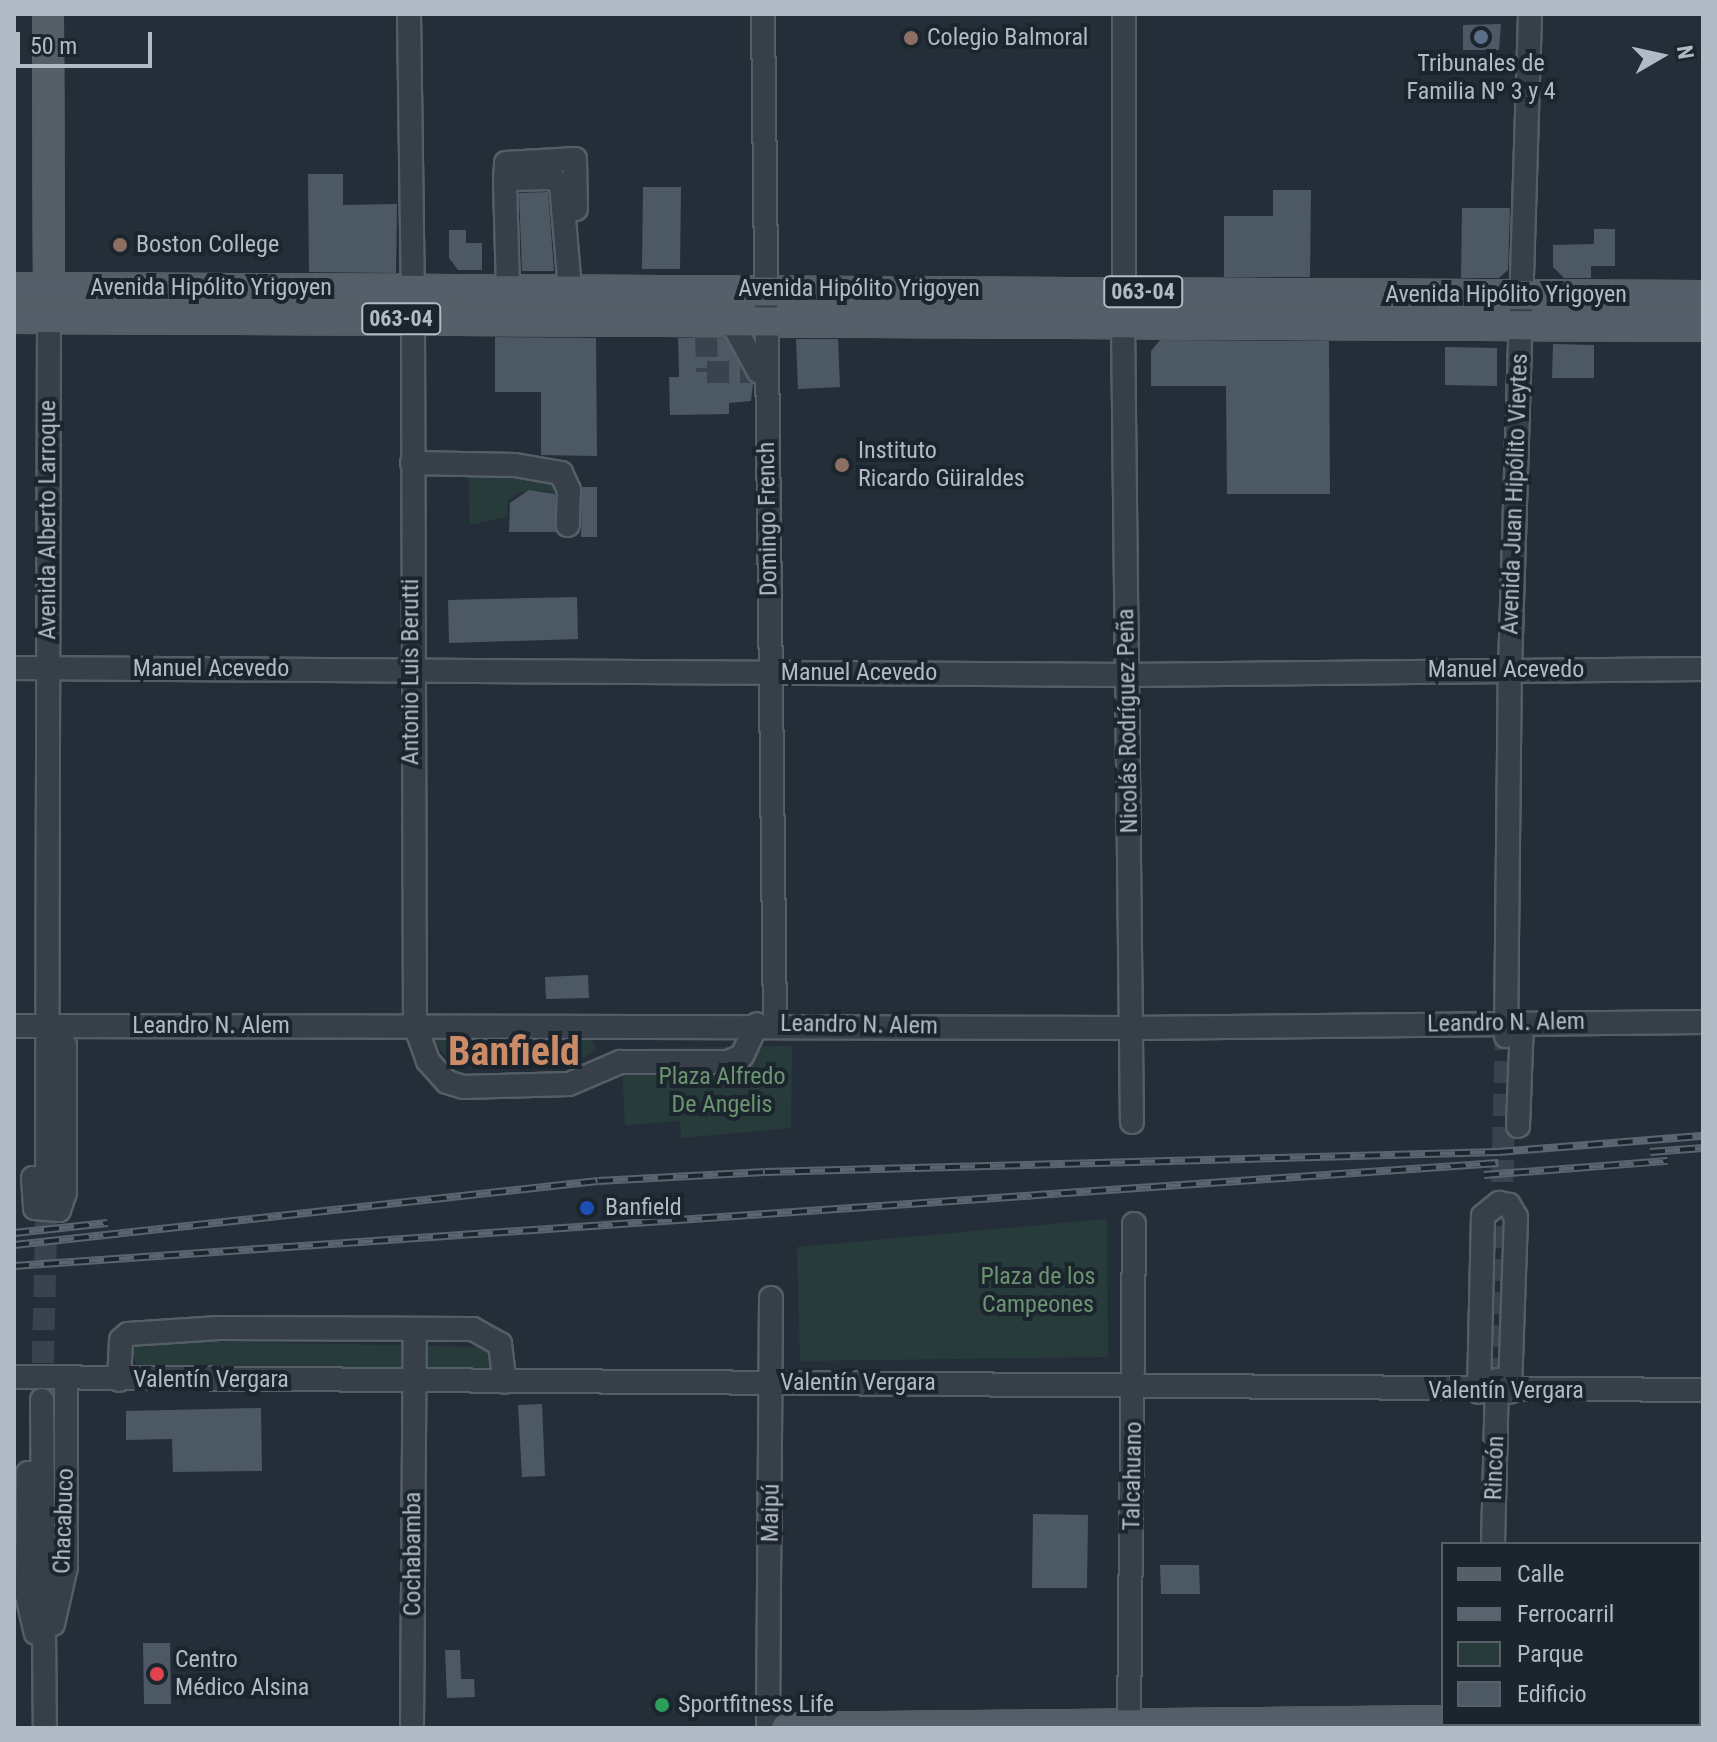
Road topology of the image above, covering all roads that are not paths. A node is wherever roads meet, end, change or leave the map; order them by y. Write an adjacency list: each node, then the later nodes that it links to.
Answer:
1 (48, 14): 7 (main road, Avenida Alberto Larroque)
2 (409, 14): 10 (street)
3 (763, 14): 9 (street, Domingo French)
4 (1124, 14): 12 (street)
5 (1530, 14): 13 (street, Avenida Juan Hipólito Vieytes)
6 (14, 288): 7 (main road, Avenida Hipólito Yrigoyen / 063-04)
7 (49, 288): 10 (main road, Avenida Hipólito Yrigoyen / 063-04); 16 (main road, Avenida Alberto Larroque)
8 (570, 288): 9 (main road, Avenida Hipólito Yrigoyen / 063-04); 11 (main road, Avenida Hipólito Yrigoyen / 063-04); 11 (street)
9 (766, 288): 12 (main road, Avenida Hipólito Yrigoyen / 063-04); 18 (street, Domingo French)
10 (413, 289): 11 (main road, Avenida Hipólito Yrigoyen / 063-04)
11 (508, 289)
12 (1124, 292): 13 (main road, Avenida Hipólito Yrigoyen / 063-04)
13 (1520, 296): 14 (main road, Avenida Hipólito Yrigoyen / 063-04); 21 (street, Avenida Juan Hipólito Vieytes)
14 (1703, 296)
15 (14, 318): 16 (main road, Avenida Hipólito Yrigoyen / 063-04)
16 (49, 318): 17 (main road, Avenida Hipólito Yrigoyen / 063-04); 27 (street, Avenida Alberto Larroque)
17 (413, 319): 20 (main road, Avenida Hipólito Yrigoyen / 063-04); 24 (street, Antonio Luis Berutti)
18 (766, 319): 19 (main road, Avenida Hipólito Yrigoyen / 063-04); 20 (main road, Avenida Hipólito Yrigoyen / 063-04); 23 (street, Domingo French)
19 (1123, 321): 21 (main road, Avenida Hipólito Yrigoyen / 063-04); 32 (street, Nicolás Rodríguez Peña)
20 (714, 325): 23 (street)
21 (1520, 325): 22 (main road, Avenida Hipólito Yrigoyen / 063-04); 28 (street, Avenida Juan Hipólito Vieytes)
22 (1703, 326)
23 (760, 372): 31 (street, Domingo French)
24 (412, 463): 25 (street); 30 (street, Antonio Luis Berutti)
25 (568, 525)
26 (14, 668): 27 (street, Manuel Acevedo)
27 (47, 668): 30 (street, Manuel Acevedo); 37 (street, Avenida Alberto Larroque)
28 (1510, 669): 29 (street, Manuel Acevedo); 32 (street, Manuel Acevedo); 38 (street, Avenida Juan Hipólito Vieytes)
29 (1703, 669)
30 (410, 670): 31 (street, Manuel Acevedo); 35 (street, Antonio Luis Berutti)
31 (770, 672): 32 (street, Manuel Acevedo); 34 (street, Domingo French)
32 (1127, 675): 39 (street, Nicolás Rodríguez Peña)
33 (1703, 1022): 38 (street, Leandro N. Alem)
34 (766, 1024): 35 (street, Leandro N. Alem); 35 (street); 39 (street, Leandro N. Alem)
35 (415, 1025): 37 (street, Leandro N. Alem)
36 (14, 1026): 37 (street, Leandro N. Alem)
37 (57, 1027): 37 (street, Avenida Alberto Larroque); 42 (street, Avenida Alberto Larroque)
38 (1511, 1027): 39 (street, Leandro N. Alem); 41 (street, Avenida Juan Hipólito Vieytes)
39 (1132, 1028): 40 (street, Nicolás Rodríguez Peña)
40 (1132, 1122)
41 (1518, 1126)
42 (47, 1197)
43 (1134, 1224): 52 (street, Talcahuano)
44 (771, 1298): 51 (street, Maipú)
45 (415, 1329): 48 (street); 49 (street, Cochabamba); 50 (street)
46 (21, 1377): 47 (street, Valentín Vergara); 57 (street, Chacabuco)
47 (66, 1379): 48 (street, Valentín Vergara); 57 (street, Chacabuco)
48 (119, 1380): 49 (street, Valentín Vergara)
49 (414, 1380): 50 (street, Valentín Vergara); 61 (street, Cochabamba)
50 (505, 1382): 51 (street, Valentín Vergara)
51 (773, 1383): 52 (street, Valentín Vergara); 62 (street, Maipú)
52 (1135, 1383): 53 (street, Valentín Vergara); 59 (street, Talcahuano)
53 (1496, 1389): 53 (street); 54 (street, Valentín Vergara); 56 (street, Rincón)
54 (1703, 1390)
55 (42, 1400): 57 (street, Chacabuco)
56 (1493, 1542)
57 (45, 1661): 60 (street, Chacabuco)
58 (1441, 1721): 59 (main road)
59 (1129, 1726): 63 (main road)
60 (45, 1728)
61 (412, 1728)
62 (768, 1728)
63 (786, 1728)

